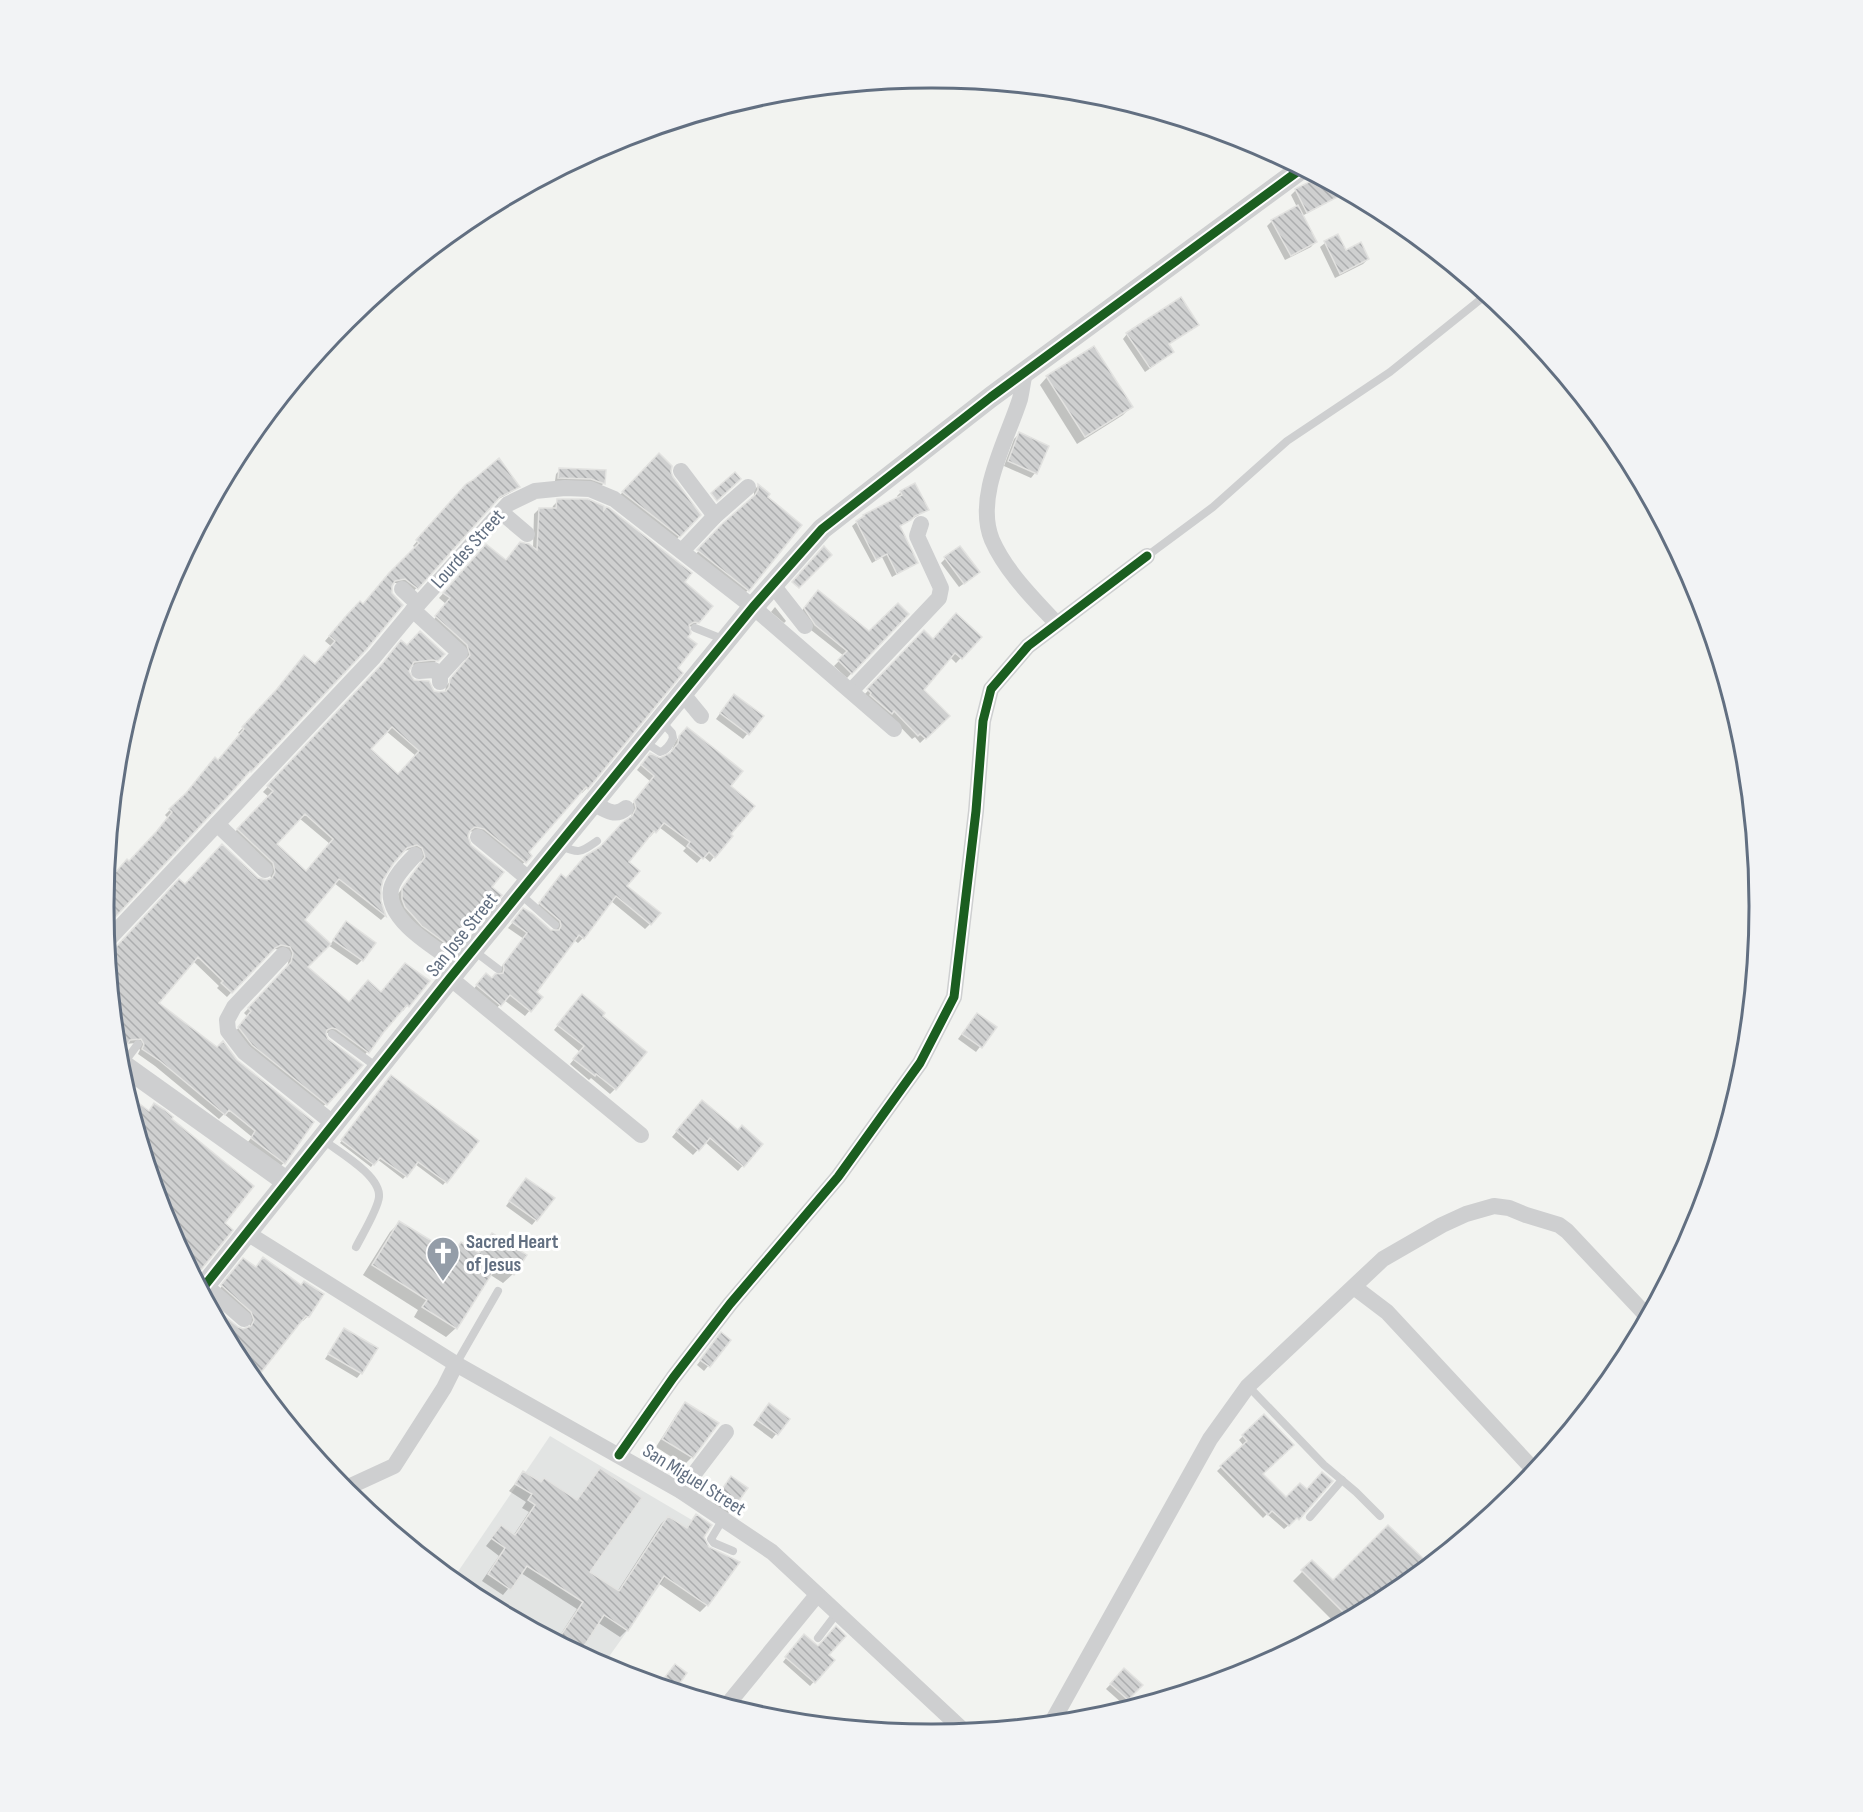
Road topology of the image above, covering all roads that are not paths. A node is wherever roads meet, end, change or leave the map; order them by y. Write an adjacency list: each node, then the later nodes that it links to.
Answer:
1 (1294, 174): 3 (street, San Jose Street)
2 (1480, 300): 11 (lane)
3 (1025, 372): 12 (street, San Jose Street); 16 (street)
4 (681, 471): 7 (street)
5 (748, 487): 7 (street)
6 (501, 512): 9 (street); 10 (street, Lourdes Street); 14 (street, Lourdes Street)
7 (715, 516): 10 (street)
8 (921, 524): 21 (street)
9 (527, 534)
10 (682, 551): 15 (street, Lourdes Street)
11 (1147, 556): 16 (street)
12 (772, 584): 15 (street, San Jose Street); 17 (street)
13 (402, 589): 14 (street)
14 (416, 607): 20 (street); 27 (street, Lourdes Street)
15 (753, 607): 19 (street, San Jose Street); 21 (street, Lourdes Street)
16 (1057, 624): 58 (street)
17 (805, 626)
18 (695, 628): 19 (lane)
19 (726, 640): 22 (street, San Jose Street)
20 (419, 671)
21 (851, 692): 24 (street, Lourdes Street)
22 (682, 693): 23 (street); 25 (street, San Jose Street)
23 (701, 716)
24 (894, 729)
25 (593, 803): 26 (street); 30 (street, San Jose Street)
26 (626, 808)
27 (216, 824): 32 (street); 35 (street, Lourdes Street)
28 (478, 837): 33 (street)
29 (597, 840): 30 (lane)
30 (559, 845): 33 (street, San Jose Street)
31 (415, 855): 37 (street)
32 (265, 870)
33 (525, 887): 34 (lane); 37 (street, San Jose Street)
34 (555, 925)
35 (115, 932)
36 (283, 955): 44 (street)
37 (461, 964): 38 (lane); 42 (street, San Jose Street); 45 (street)
38 (498, 969)
39 (332, 1034): 42 (lane)
40 (138, 1044): 41 (lane)
41 (128, 1055)
42 (378, 1068): 44 (street, San Jose Street)
43 (131, 1070): 46 (street)
44 (328, 1132): 46 (street, San Jose Street); 48 (lane)
45 (641, 1135)
46 (287, 1182): 47 (street, San Jose Street)
47 (247, 1233): 49 (street, San Jose Street); 55 (street, San Miguel Street)
48 (356, 1247)
49 (206, 1283)
50 (1354, 1287): 53 (street); 56 (street); 59 (street)
51 (498, 1291): 55 (lane)
52 (213, 1295): 54 (street)
53 (1642, 1310)
54 (244, 1319)
55 (456, 1365): 58 (street, San Miguel Street); 61 (street)
56 (1248, 1386): 60 (lane); 71 (street)
57 (726, 1432): 62 (street)
58 (619, 1455): 62 (street, San Miguel Street)
59 (1528, 1464)
60 (1342, 1480): 63 (lane); 64 (lane)
61 (354, 1485)
62 (681, 1491): 65 (street, San Miguel Street)
63 (1380, 1516)
64 (1310, 1517)
65 (723, 1519): 66 (lane); 67 (street, San Miguel Street)
66 (732, 1551)
67 (818, 1595): 68 (street, San Miguel Street); 70 (street)
68 (837, 1612): 69 (lane); 72 (street, San Miguel Street)
69 (818, 1638)
70 (732, 1699)
71 (1057, 1714)
72 (955, 1723)

